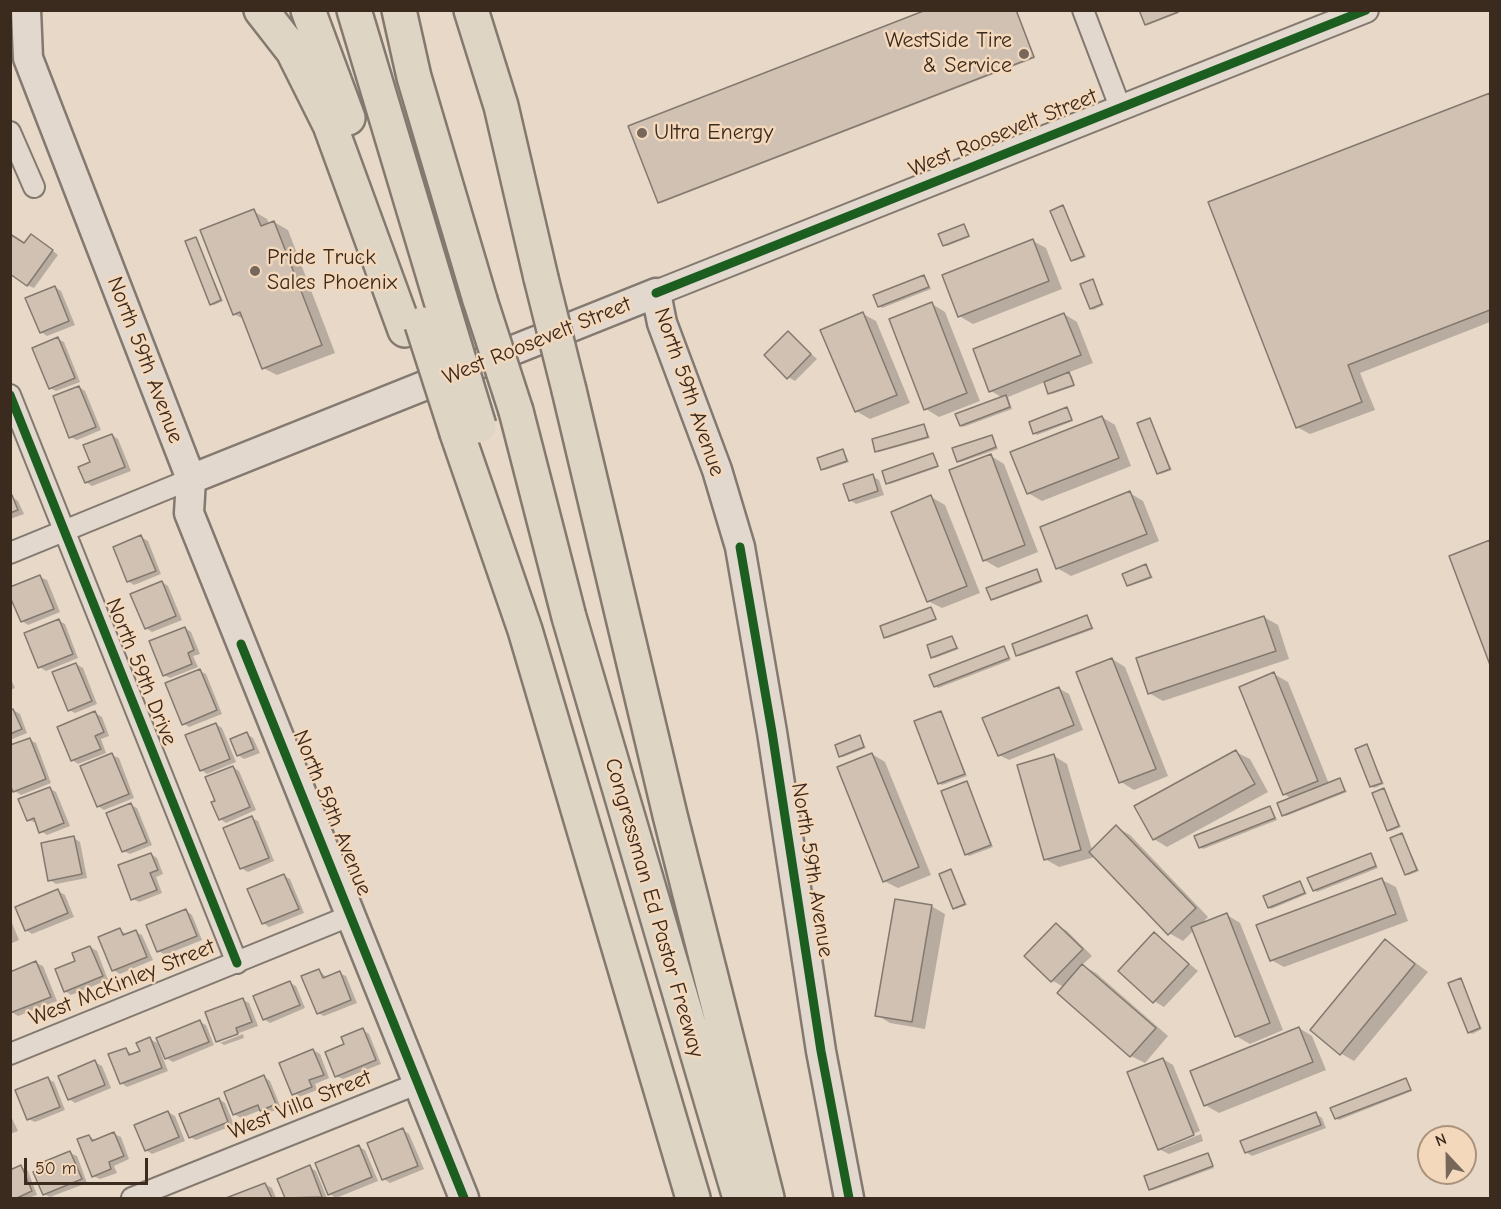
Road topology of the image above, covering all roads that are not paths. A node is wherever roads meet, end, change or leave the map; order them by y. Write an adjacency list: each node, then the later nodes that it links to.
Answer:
1 (26, 10): 11 (main road, North 59th Avenue)
2 (261, 10): 16 (highway)
3 (308, 10): 16 (highway)
4 (354, 10): 16 (highway)
5 (372, 10): 16 (highway)
6 (399, 10): 16 (highway)
7 (471, 10): 30 (highway, bridge)
8 (1083, 10): 12 (street)
9 (1366, 10): 12 (street, West Roosevelt Street)
10 (10, 36): 11 (main road, North 59th Avenue)
11 (19, 61): 19 (main road, North 59th Avenue)
12 (1120, 106): 15 (street, West Roosevelt Street)
13 (10, 132): 14 (street)
14 (34, 186)
15 (656, 293): 19 (main road, West Roosevelt Street); 31 (main road, North 59th Avenue)
16 (443, 315): 18 (highway, bridge); 18 (highway)
17 (10, 394): 20 (street, North 59th Drive)
18 (479, 425): 28 (highway, Congressman Ed Pastor Freeway); 29 (highway, Congressman Ed Pastor Freeway)
19 (191, 479): 20 (street, West Roosevelt Street); 22 (main road, North 59th Avenue)
20 (64, 531): 21 (street, West Roosevelt Street); 23 (street, North 59th Drive)
21 (10, 553)
22 (352, 915): 23 (street, West McKinley Street); 25 (main road, North 59th Avenue)
23 (237, 963): 24 (street, West McKinley Street)
24 (10, 1054)
25 (419, 1083): 26 (street, West Villa Street); 27 (main road, North 59th Avenue)
26 (132, 1198)
27 (464, 1198)
28 (693, 1198)
29 (740, 1198)
30 (767, 1198)
31 (849, 1198)

